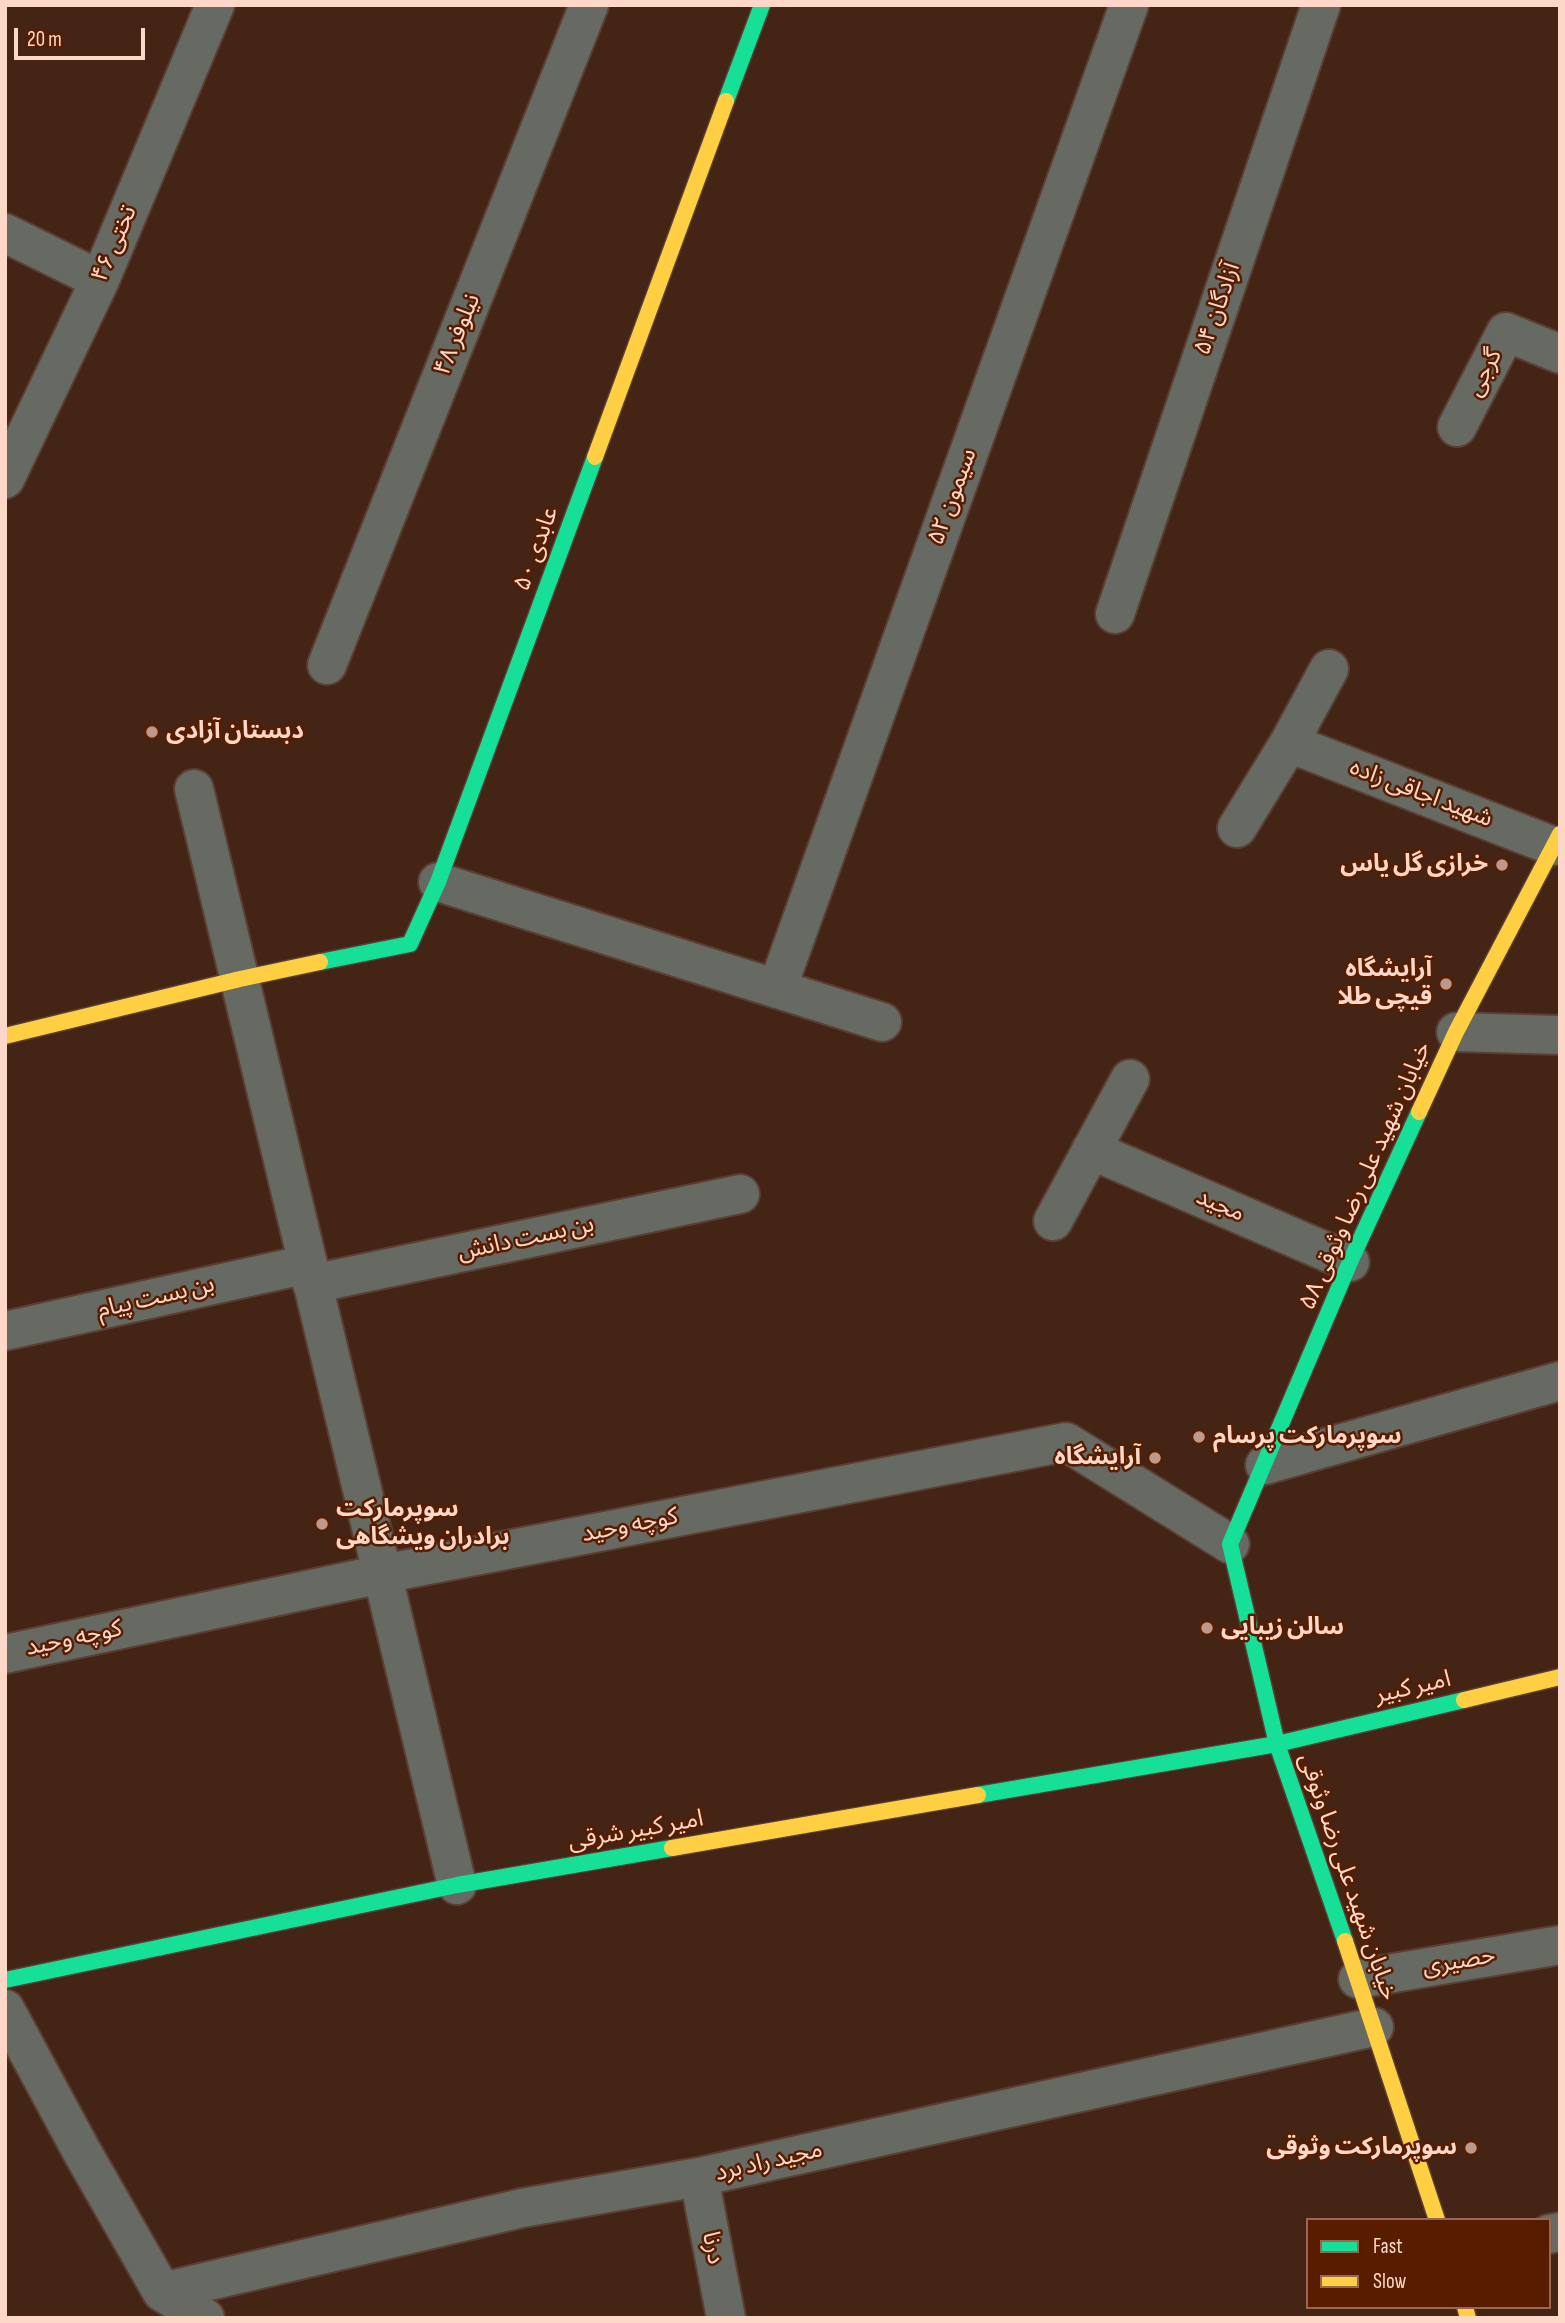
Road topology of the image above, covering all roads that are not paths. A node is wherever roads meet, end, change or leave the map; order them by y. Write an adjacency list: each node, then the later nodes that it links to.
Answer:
1 (215, 5): 7 (street, تختی ۴۶)
2 (589, 5): 12 (street, نیلوفر ۴۸)
3 (762, 5): 18 (street, عابدی ۵۰)
4 (1129, 5): 20 (street, سیمون ۵۲)
5 (1321, 5): 11 (street, آزادگان ۵۴)
6 (5, 233): 7 (street)
7 (100, 280): 10 (street, تختی ۴۶)
8 (1560, 354): 9 (street, گرجی)
9 (1458, 427)
10 (5, 479)
11 (1115, 614)
12 (327, 665)
13 (1329, 669): 14 (street)
14 (1289, 743): 16 (street); 17 (street, شهید اجاقی زاده)
15 (194, 789): 19 (street)
16 (1237, 828)
17 (1556, 840): 22 (street, خیابان شهید علی رضا وثوقی ۵۸)
18 (438, 882): 19 (street, عابدی ۵۰); 20 (street)
19 (240, 979): 24 (street); 30 (street)
20 (777, 989): 21 (street)
21 (882, 1022)
22 (1456, 1032): 23 (street); 29 (street, خیابان شهید علی رضا وثوقی ۵۸)
23 (1560, 1035)
24 (5, 1036)
25 (1130, 1079): 26 (street)
26 (1091, 1150): 28 (street); 29 (street, مجید)
27 (740, 1194): 30 (street, بن بست دانش)
28 (1053, 1222)
29 (1349, 1262): 33 (street, خیابان شهید علی رضا وثوقی ۵۸)
30 (310, 1274): 31 (street, بن بست پیام); 35 (street)
31 (5, 1331)
32 (1560, 1381): 33 (street)
33 (1265, 1465): 34 (street, خیابان شهید علی رضا وثوقی ۵۸)
34 (1230, 1544): 35 (street, کوچه وحید); 38 (street, خیابان شهید علی رضا وثوقی)
35 (382, 1574): 36 (street, کوچه وحید); 39 (street)
36 (5, 1654)
37 (1560, 1676): 38 (street, امیر کبیر)
38 (1277, 1744): 39 (street, امیر کبیر شرقی); 41 (street, خیابان شهید علی رضا وثوقی)
39 (457, 1885): 42 (street, امیر کبیر شرقی)
40 (1560, 1945): 41 (street, حصیری)
41 (1358, 1979): 44 (street, خیابان شهید علی رضا وثوقی)
42 (5, 1980)
43 (5, 2009): 47 (street)
44 (1374, 2027): 45 (street, مجید راد برد); 46 (street, خیابان شهید علی رضا وثوقی)
45 (699, 2177): 47 (street, مجید راد برد); 49 (street, درنا)
46 (1436, 2218)
47 (162, 2292): 48 (street)
48 (205, 2318)
49 (726, 2318)

